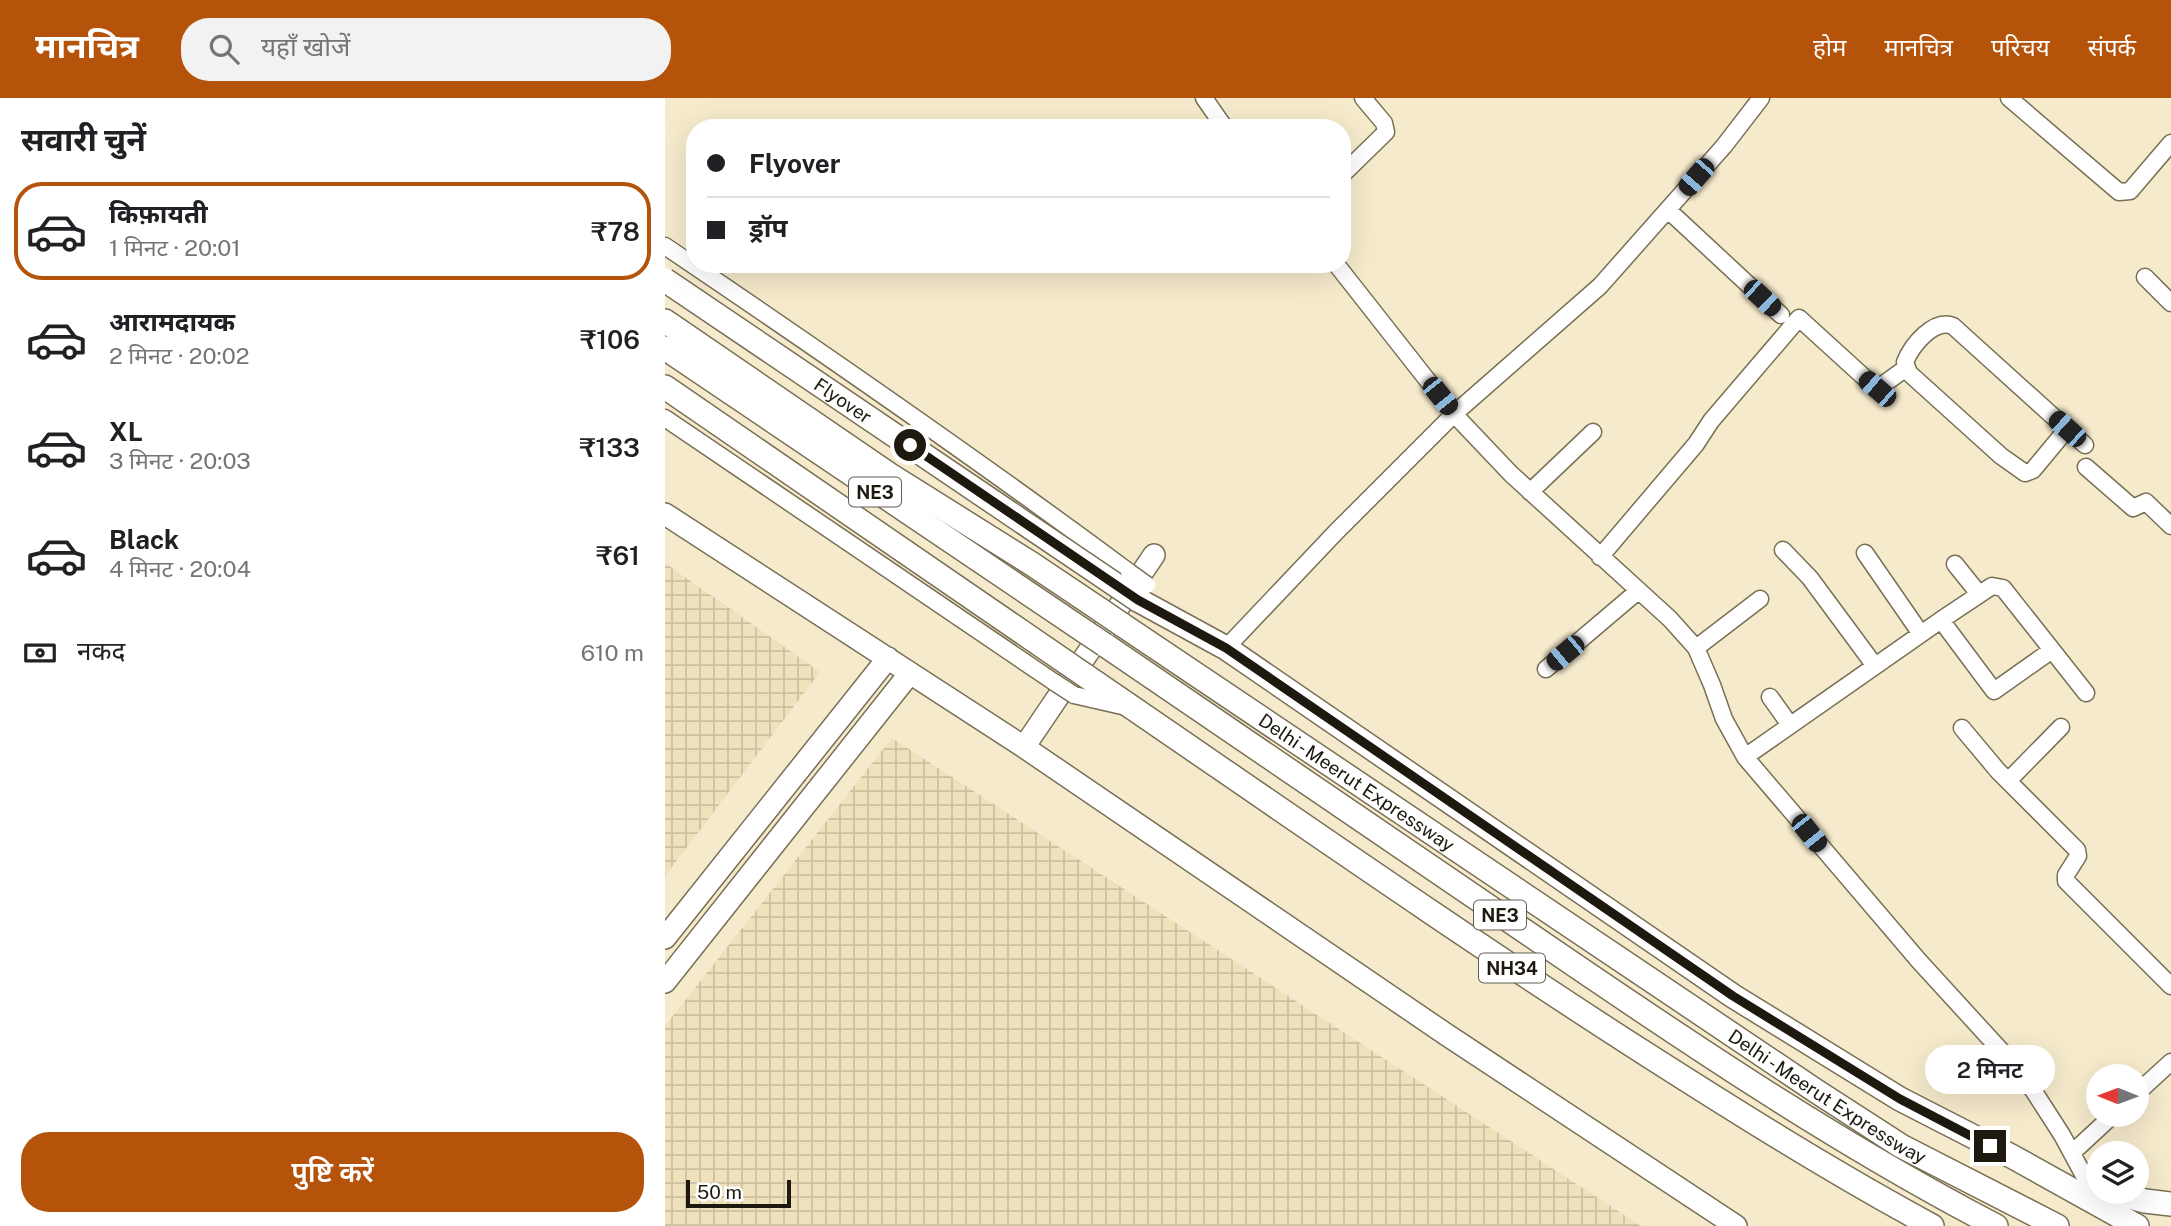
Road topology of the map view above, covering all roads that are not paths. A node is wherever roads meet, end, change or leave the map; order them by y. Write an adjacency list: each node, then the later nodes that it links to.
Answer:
1 (1204, 98): 5 (street)
2 (1363, 98): 7 (street)
3 (1761, 98): 8 (street)
4 (2008, 98): 6 (street)
5 (1219, 119)
6 (2171, 143)
7 (1351, 166)
8 (1668, 209): 16 (street); 21 (street)
9 (665, 246): 10 (street, bridge)
10 (686, 260)
11 (705, 273): 36 (street, bridge)
12 (1343, 273): 21 (street)
13 (2145, 278): 15 (street)
14 (665, 280): 36 (highway, Flyover, bridge)
15 (2171, 303)
16 (1780, 315)
17 (665, 321): 74 (highway, Delhi - Meerut Expressway / NE3)
18 (665, 348): 73 (highway, Delhi - Meerut Expressway / NE3)
19 (1906, 368): 23 (street); 23 (street); 33 (street)
20 (665, 387): 50 (highway, NH34, bridge)
21 (1454, 414): 27 (street); 41 (street)
22 (665, 418): 50 (street, bridge)
23 (2067, 429): 25 (street)
24 (1593, 432): 27 (street)
25 (2085, 445)
26 (2086, 467): 29 (street)
27 (1530, 492): 33 (street)
28 (665, 514): 44 (main road)
29 (2171, 526)
30 (1783, 550): 45 (street)
31 (1865, 553): 40 (street)
32 (1154, 555): 54 (main road)
33 (1600, 557): 35 (street)
34 (1955, 564): 37 (street)
35 (1638, 591): 42 (street); 46 (street)
36 (1143, 593): 41 (highway, Flyover)
37 (1979, 594): 39 (street); 43 (street)
38 (1760, 599): 42 (street)
39 (1941, 620): 40 (street); 43 (street)
40 (1921, 634): 45 (street)
41 (1226, 648): 64 (highway, Flyover)
42 (1696, 648): 55 (street)
43 (2052, 650): 48 (street)
44 (888, 658): 47 (main road); 57 (main road)
45 (1875, 666): 51 (street)
46 (1546, 669)
47 (910, 673): 54 (main road); 58 (main road)
48 (2086, 693)
49 (1770, 697): 51 (street)
50 (1135, 709): 69 (highway, NH34)
51 (1790, 725): 55 (street)
52 (2061, 727): 56 (street)
53 (1962, 728): 56 (street)
54 (1024, 747): 70 (main road)
55 (1745, 757): 63 (street)
56 (2008, 781): 59 (street)
57 (665, 938)
58 (665, 982)
59 (2171, 986)
60 (2171, 1062): 61 (street)
61 (2149, 1082)
62 (2100, 1127): 63 (street)
63 (2072, 1153): 65 (street)
64 (2013, 1157): 66 (highway); 75 (highway)
65 (2086, 1171)
66 (2086, 1183)
67 (2149, 1202): 68 (highway)
68 (2171, 1205)
69 (1901, 1209): 71 (highway); 72 (highway, NH34)
70 (1736, 1226)
71 (1925, 1226)
72 (1932, 1226)
73 (1997, 1226)
74 (2057, 1226)
75 (2137, 1226)

